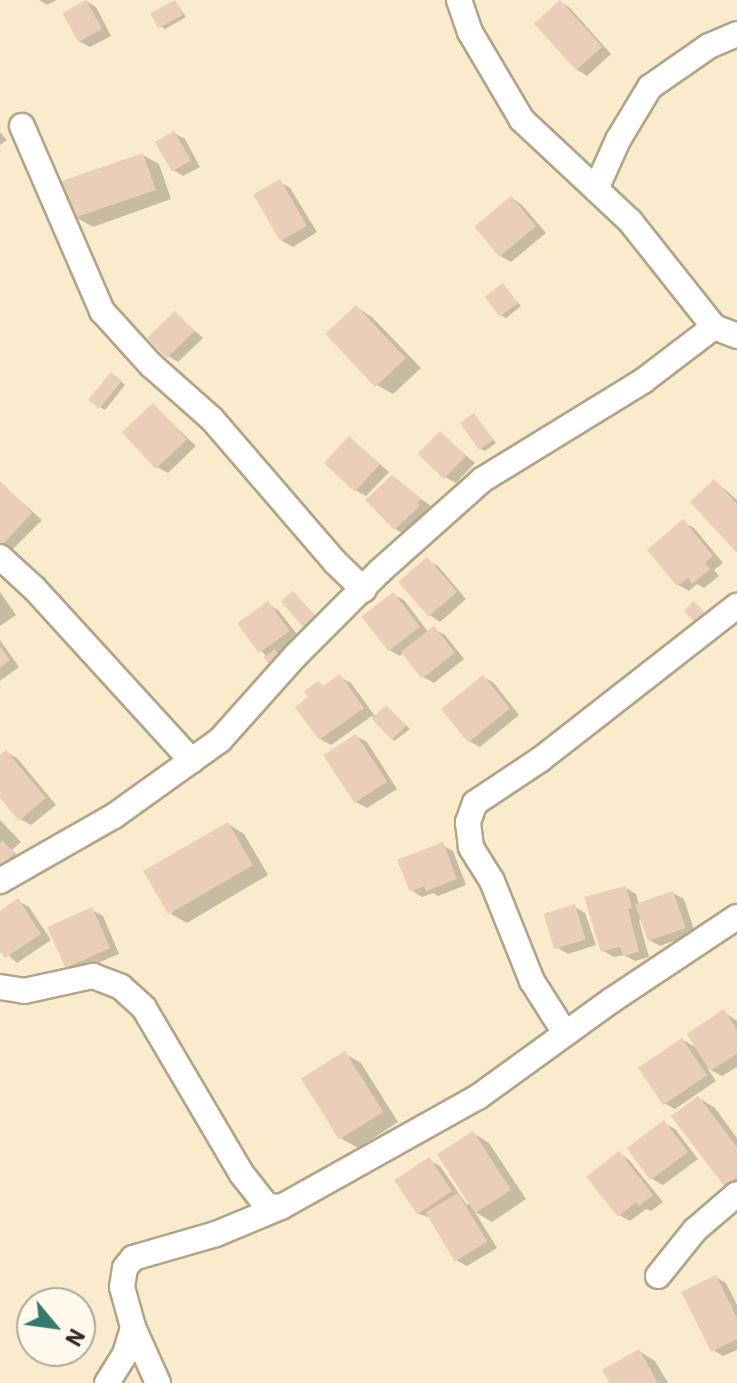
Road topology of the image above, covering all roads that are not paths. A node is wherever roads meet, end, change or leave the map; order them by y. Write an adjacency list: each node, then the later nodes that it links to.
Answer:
1 (459, 0): 4 (street)
2 (737, 34): 4 (street)
3 (22, 126): 7 (street)
4 (596, 189): 5 (street)
5 (726, 331): 7 (street)
6 (0, 557): 9 (street)
7 (364, 590): 9 (street)
8 (737, 606): 13 (street)
9 (192, 761): 10 (street)
10 (0, 881)
11 (737, 917): 13 (street)
12 (0, 987): 15 (street)
13 (565, 1033): 15 (street)
14 (737, 1194): 16 (street)
15 (281, 1207): 17 (street)
16 (658, 1276)
17 (133, 1327): 18 (street); 19 (street)
18 (107, 1383)
19 (158, 1383)

